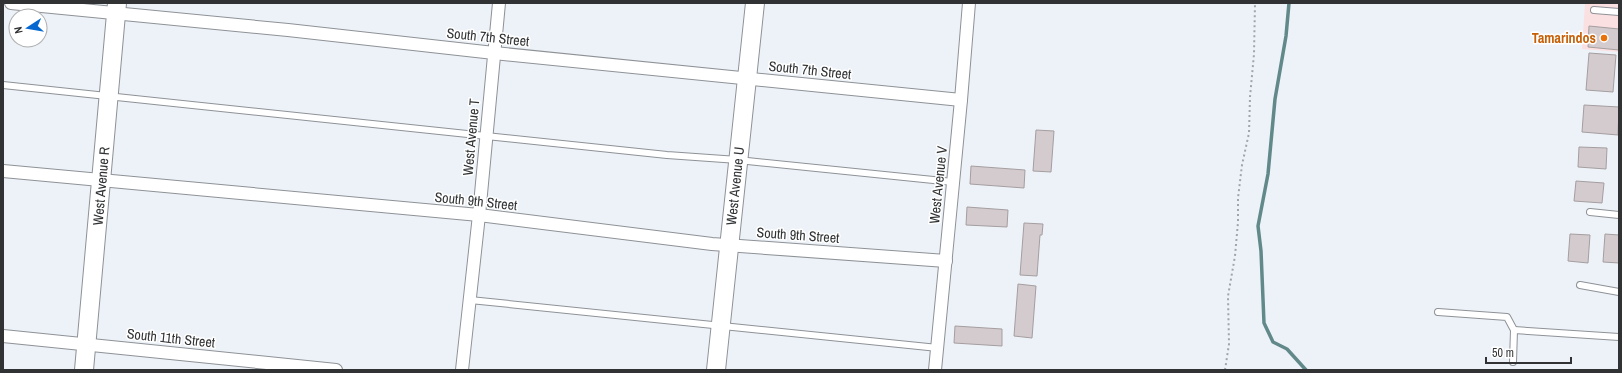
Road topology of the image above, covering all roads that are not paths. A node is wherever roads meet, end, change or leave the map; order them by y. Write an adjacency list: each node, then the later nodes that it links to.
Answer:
1 (11, 3): 5 (street, South 7th Street)
2 (499, 3): 8 (street, West Avenue T)
3 (755, 3): 9 (street, West Avenue U)
4 (969, 3): 12 (street, West Avenue V)
5 (117, 9): 8 (street, South 7th Street); 11 (street, West Avenue R)
6 (1594, 10): 7 (lane)
7 (1619, 12)
8 (494, 53): 9 (street, South 7th Street); 13 (street, West Avenue T)
9 (747, 78): 12 (street, South 7th Street); 14 (street, West Avenue U)
10 (3, 85): 11 (lane)
11 (108, 95): 13 (lane); 16 (street, West Avenue R)
12 (961, 100): 17 (street, West Avenue V)
13 (487, 136): 14 (lane); 19 (street, West Avenue T)
14 (738, 160): 17 (lane); 21 (street, West Avenue U)
15 (3, 171): 16 (street, South 9th Street)
16 (102, 181): 19 (street, South 9th Street); 31 (street, West Avenue R)
17 (953, 182): 22 (street, West Avenue V)
18 (1590, 212): 20 (lane)
19 (479, 215): 21 (street, South 9th Street); 25 (street, West Avenue T)
20 (1619, 215)
21 (729, 245): 22 (street, South 9th Street); 27 (street, West Avenue U)
22 (946, 261): 32 (street, West Avenue V)
23 (1580, 286): 24 (lane)
24 (1619, 292)
25 (470, 300): 27 (lane); 36 (street, West Avenue T)
26 (1438, 312): 28 (lane)
27 (720, 326): 32 (lane); 37 (street, West Avenue U)
28 (1514, 330): 30 (lane); 33 (lane)
29 (3, 336): 31 (street, South 11th Street)
30 (1619, 336)
31 (87, 344): 34 (street, West Avenue R); 35 (street, South 11th Street)
32 (938, 348): 38 (street, West Avenue V)
33 (1513, 362)
34 (84, 370)
35 (336, 370)
36 (462, 370)
37 (716, 370)
38 (936, 370)

